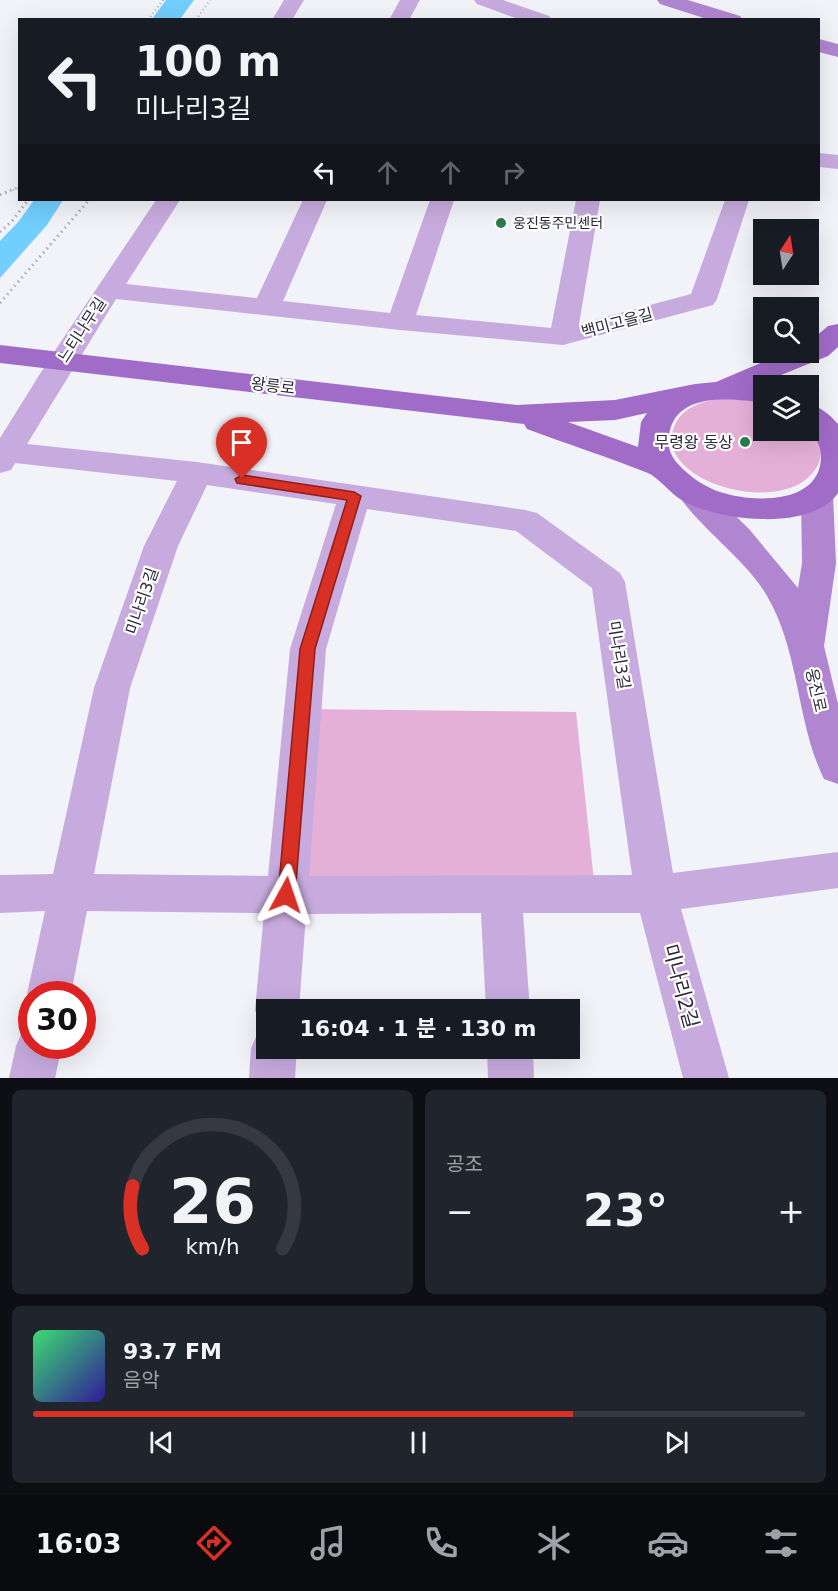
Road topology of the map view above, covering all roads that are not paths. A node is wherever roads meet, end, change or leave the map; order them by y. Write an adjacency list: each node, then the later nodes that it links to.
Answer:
1 (294, 0): 7 (street)
2 (410, 0): 8 (street)
3 (484, 0): 6 (street)
4 (546, 0): 6 (street)
5 (667, 0): 9 (main road)
6 (518, 16)
7 (283, 18)
8 (400, 18)
9 (726, 18)
10 (820, 45): 11 (main road)
11 (838, 51)
12 (820, 160): 13 (street)
13 (838, 162)
14 (167, 201): 19 (street, 느티나무길)
15 (315, 201): 20 (street)
16 (442, 201): 21 (street)
17 (588, 201): 23 (street, 백미고을길)
18 (737, 201): 23 (street, 백미고을길)
19 (109, 290): 20 (street); 25 (street, 느티나무길)
20 (267, 306): 21 (street)
21 (400, 322): 23 (street)
22 (838, 332): 26 (main road)
23 (563, 337)
24 (0, 354): 25 (main road, 왕릉로)
25 (62, 361): 28 (main road, 왕릉로); 31 (street, 느티나무길)
26 (708, 391): 27 (main road); 28 (main road); 32 (main road)
27 (753, 393)
28 (517, 415): 32 (main road)
29 (819, 421): 30 (main road)
30 (838, 452): 35 (main road)
31 (3, 458): 33 (street)
32 (662, 466): 34 (main road)
33 (197, 472): 36 (street, 미나리3길); 40 (street, 미나리3길)
34 (693, 493): 35 (main road); 37 (main road)
35 (817, 495): 37 (main road)
36 (354, 496): 42 (street, 미나리3길); 43 (street)
37 (806, 646): 38 (main road, 웅진로)
38 (838, 768)
39 (838, 870): 42 (street)
40 (70, 891): 41 (street); 43 (street); 45 (street)
41 (0, 894)
42 (656, 894): 44 (street); 54 (street, 미나리2길)
43 (286, 895): 44 (street); 46 (street)
44 (501, 895): 47 (street)
45 (52, 981)
46 (279, 999)
47 (506, 999)
48 (36, 1059): 51 (street)
49 (273, 1059): 52 (street)
50 (510, 1059): 53 (street)
51 (32, 1078)
52 (272, 1078)
53 (511, 1078)
54 (706, 1078)

